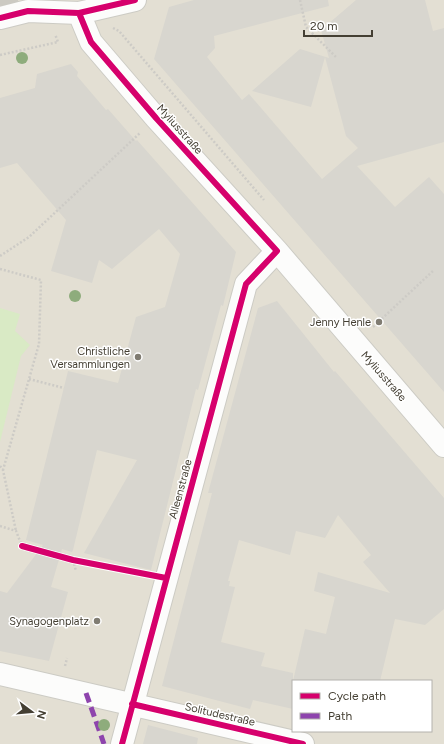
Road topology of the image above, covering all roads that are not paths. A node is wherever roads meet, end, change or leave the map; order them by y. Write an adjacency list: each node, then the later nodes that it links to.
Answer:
1 (135, 0): 2 (street)
2 (79, 13): 3 (street); 4 (street, Myliusstraße)
3 (0, 18)
4 (277, 251): 5 (street, Myliusstraße); 7 (street, Alleenstraße)
5 (444, 446)
6 (0, 674): 7 (street, Solitudestraße)
7 (132, 704): 8 (street, Alleenstraße); 9 (street, Solitudestraße)
8 (122, 744)
9 (303, 744)

